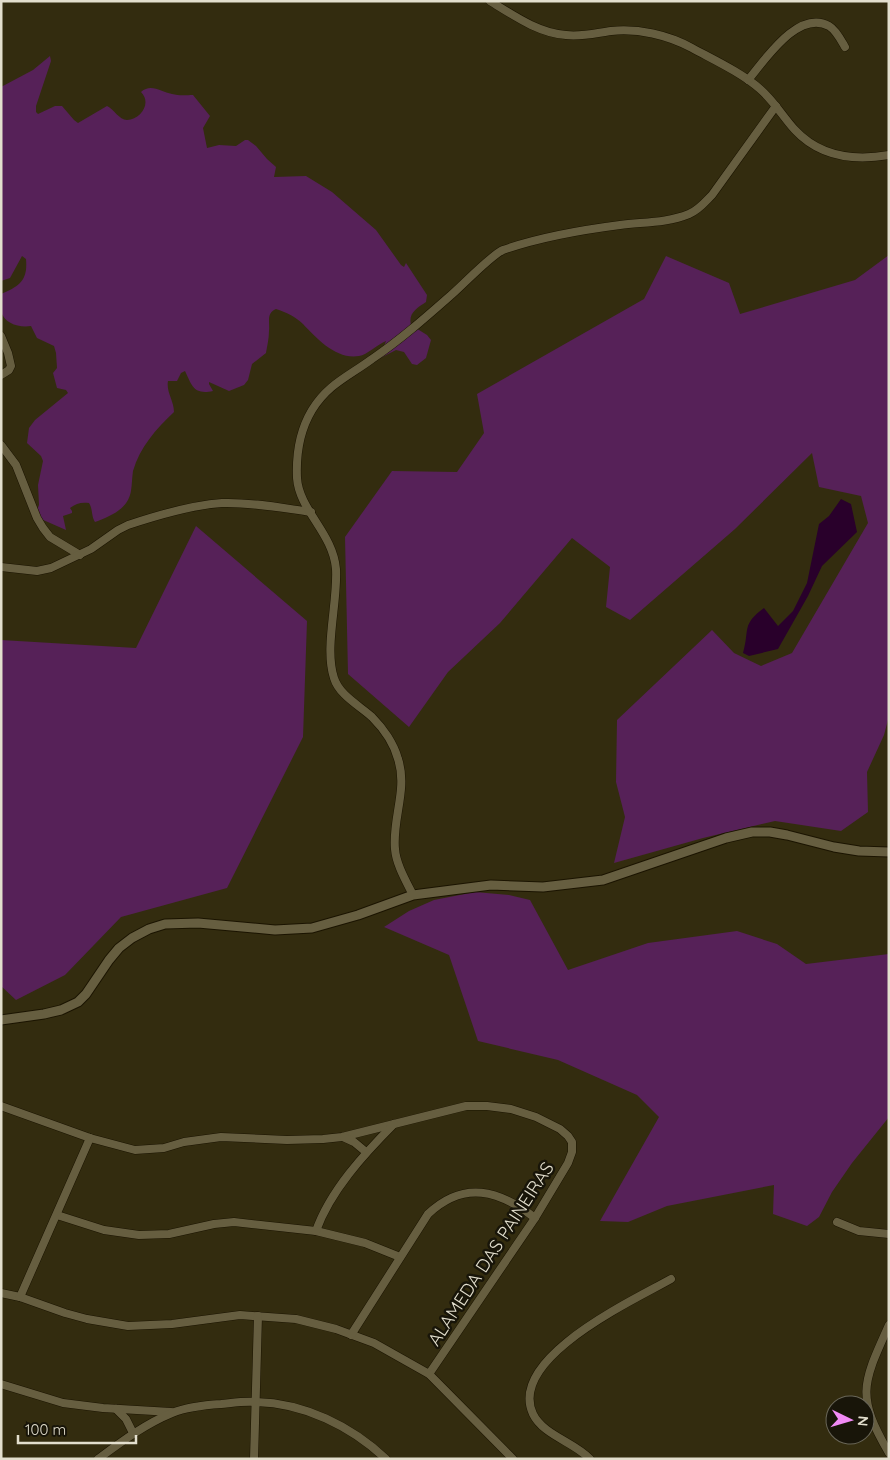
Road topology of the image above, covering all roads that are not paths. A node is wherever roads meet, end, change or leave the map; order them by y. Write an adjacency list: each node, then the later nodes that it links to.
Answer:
1 (490, 1): 3 (street)
2 (845, 48): 3 (street)
3 (748, 80): 4 (street)
4 (776, 106): 5 (street); 9 (street)
5 (889, 155)
6 (1, 336): 7 (street)
7 (1, 375)
8 (1, 445): 10 (street)
9 (311, 512): 10 (street); 13 (street)
10 (80, 555): 11 (street)
11 (1, 567)
12 (889, 852): 13 (street)
13 (413, 895): 14 (street)
14 (1, 1020)
15 (2, 1108): 19 (street, ALAMEDA DAS PAINEIRAS)
16 (394, 1124): 17 (street, ALAMEDA DAS PAINEIRAS); 20 (street); 23 (street, ALAMEDA DAS PAINEIRAS)
17 (370, 1130): 18 (street, ALAMEDA DAS PAINEIRAS); 20 (street)
18 (342, 1137): 19 (street, ALAMEDA DAS PAINEIRAS); 21 (street)
19 (90, 1138): 22 (street)
20 (377, 1141): 21 (street)
21 (366, 1152): 25 (street)
22 (57, 1214): 25 (street); 30 (street)
23 (535, 1218): 27 (street); 34 (street, ALAMEDA DAS PAINEIRAS)
24 (837, 1222): 26 (street)
25 (316, 1231): 27 (street)
26 (889, 1234)
27 (400, 1257): 33 (street)
28 (671, 1279): 47 (street)
29 (1, 1293): 30 (street)
30 (20, 1297): 31 (street)
31 (258, 1316): 33 (street); 36 (street)
32 (889, 1325): 42 (street)
33 (351, 1335): 34 (street)
34 (429, 1374): 46 (street)
35 (1, 1384): 37 (street)
36 (256, 1402): 39 (street); 44 (street); 45 (street)
37 (116, 1409): 38 (street); 41 (street)
38 (137, 1410): 39 (street); 40 (street)
39 (173, 1412): 40 (street)
40 (147, 1426): 41 (street)
41 (133, 1433): 43 (street)
42 (889, 1453)
43 (98, 1459)
44 (254, 1459)
45 (386, 1459)
46 (513, 1459)
47 (590, 1459)

